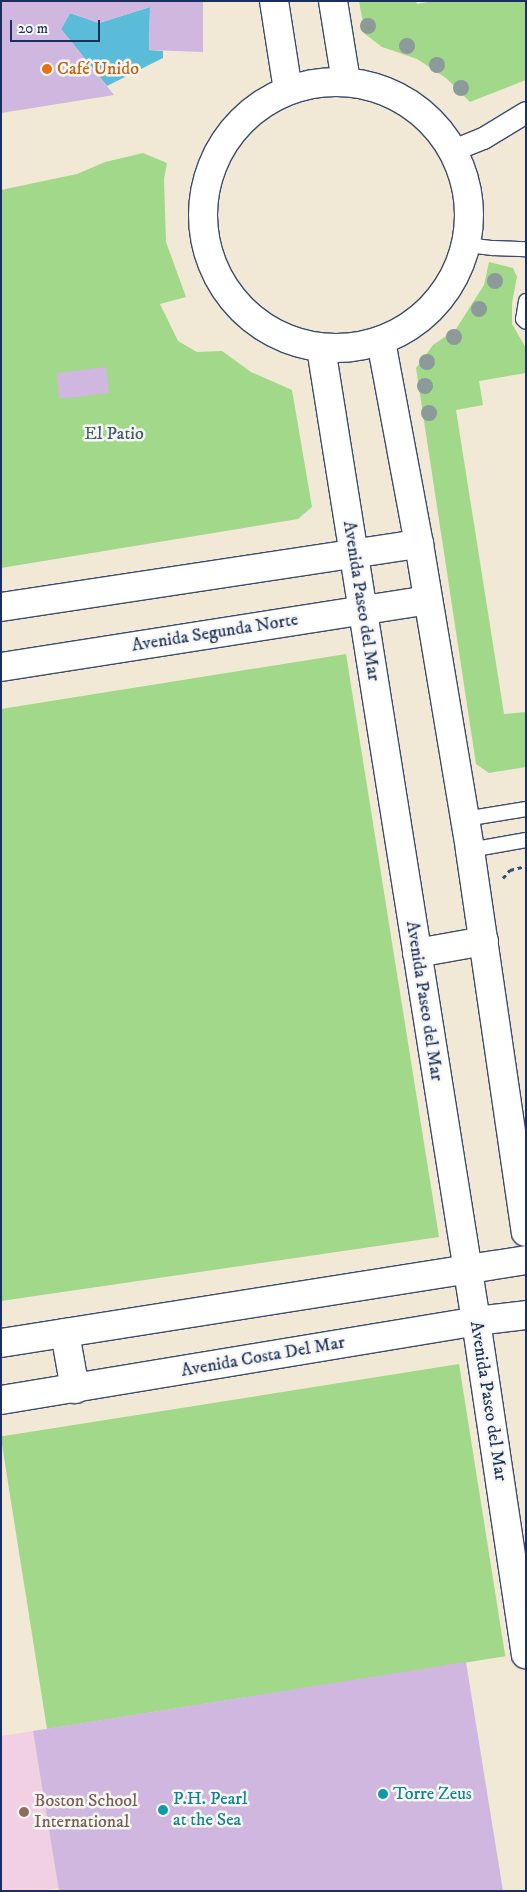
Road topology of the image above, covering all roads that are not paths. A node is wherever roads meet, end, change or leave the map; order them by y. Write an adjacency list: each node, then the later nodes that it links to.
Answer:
1 (274, 1): 4 (street)
2 (333, 1): 3 (street)
3 (346, 81): 4 (street); 6 (street)
4 (288, 90): 12 (street)
5 (526, 112): 6 (street)
6 (453, 150): 7 (street)
7 (467, 245): 8 (lane); 11 (street)
8 (526, 249)
9 (526, 301): 10 (lane)
10 (526, 322)
11 (381, 341): 12 (street); 13 (street)
12 (321, 348): 14 (street, Avenida Paseo del Mar)
13 (419, 544): 14 (street); 15 (street)
14 (354, 552): 16 (street); 17 (street, Avenida Paseo del Mar)
15 (428, 600): 17 (street, Avenida Segunda Norte); 20 (street)
16 (1, 608)
17 (363, 610): 18 (street, Avenida Segunda Norte); 24 (street, Avenida Paseo del Mar)
18 (1, 667)
19 (526, 809): 20 (lane)
20 (465, 819): 22 (street)
21 (526, 840): 22 (lane)
22 (470, 850): 23 (street)
23 (484, 941): 24 (street); 25 (street)
24 (417, 954): 27 (street, Avenida Paseo del Mar)
25 (526, 1232)
26 (526, 1260): 27 (street)
27 (466, 1269): 29 (street, Avenida Paseo del Mar); 30 (street)
28 (526, 1315): 29 (street, Avenida Costa Del Mar)
29 (476, 1321): 32 (street, Avenida Costa Del Mar); 34 (street, Avenida Paseo del Mar)
30 (65, 1333): 31 (street); 32 (street)
31 (1, 1343)
32 (75, 1389): 33 (street, Avenida Costa Del Mar)
33 (1, 1400)
34 (526, 1654)

